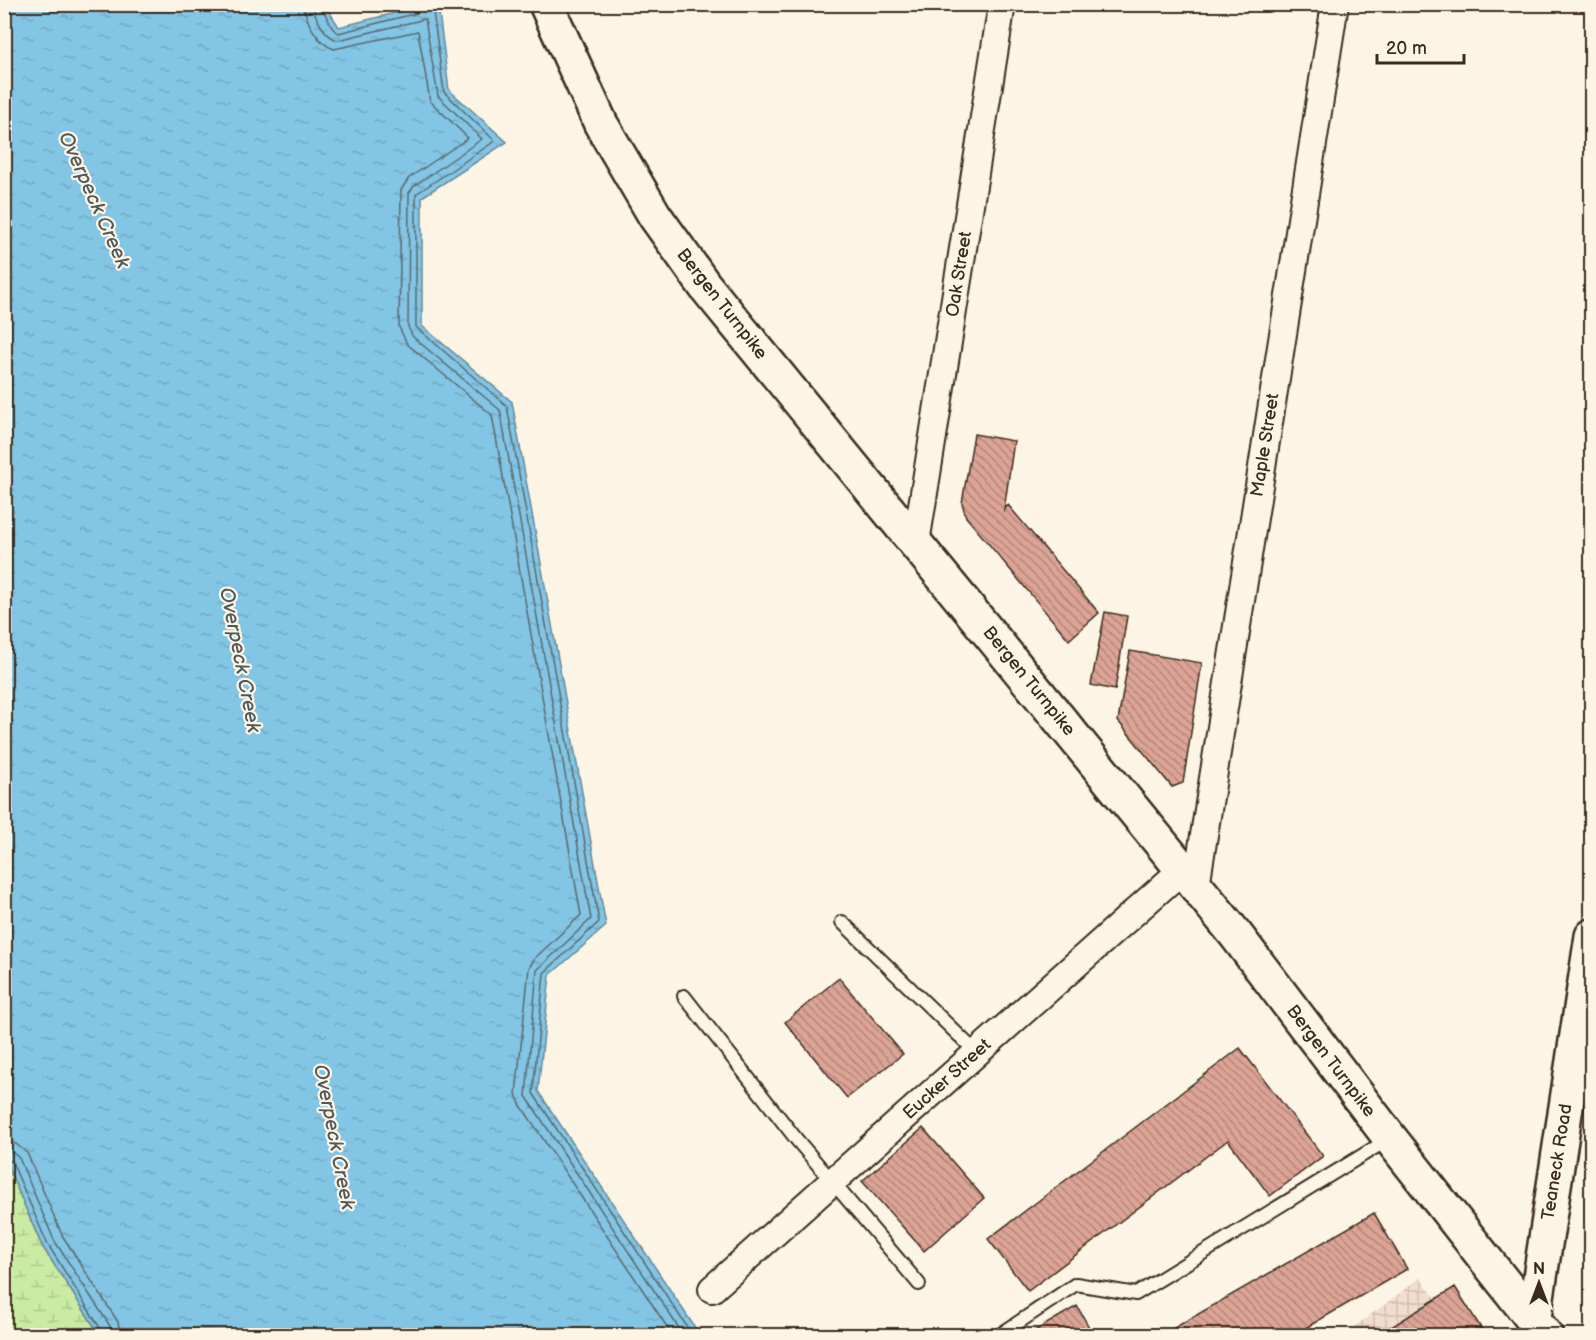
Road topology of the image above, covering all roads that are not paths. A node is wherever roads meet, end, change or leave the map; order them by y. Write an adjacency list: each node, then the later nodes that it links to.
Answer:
1 (546, 4): 4 (street, Bergen Turnpike)
2 (1002, 4): 4 (street, Oak Street)
3 (1335, 4): 5 (street, Maple Street)
4 (916, 543): 5 (street, Bergen Turnpike)
5 (1190, 878): 10 (street, Eucker Street); 11 (street, Bergen Turnpike)
6 (842, 922): 10 (lane)
7 (1592, 936): 9 (street, Teaneck Road)
8 (684, 996): 12 (lane)
9 (1586, 1010): 15 (street, Teaneck Road)
10 (977, 1053): 12 (street, Eucker Street)
11 (1390, 1138): 15 (street, Bergen Turnpike); 16 (lane)
12 (832, 1182): 13 (lane); 14 (street, Eucker Street)
13 (920, 1284)
14 (712, 1289)
15 (1540, 1326)
16 (998, 1335)

